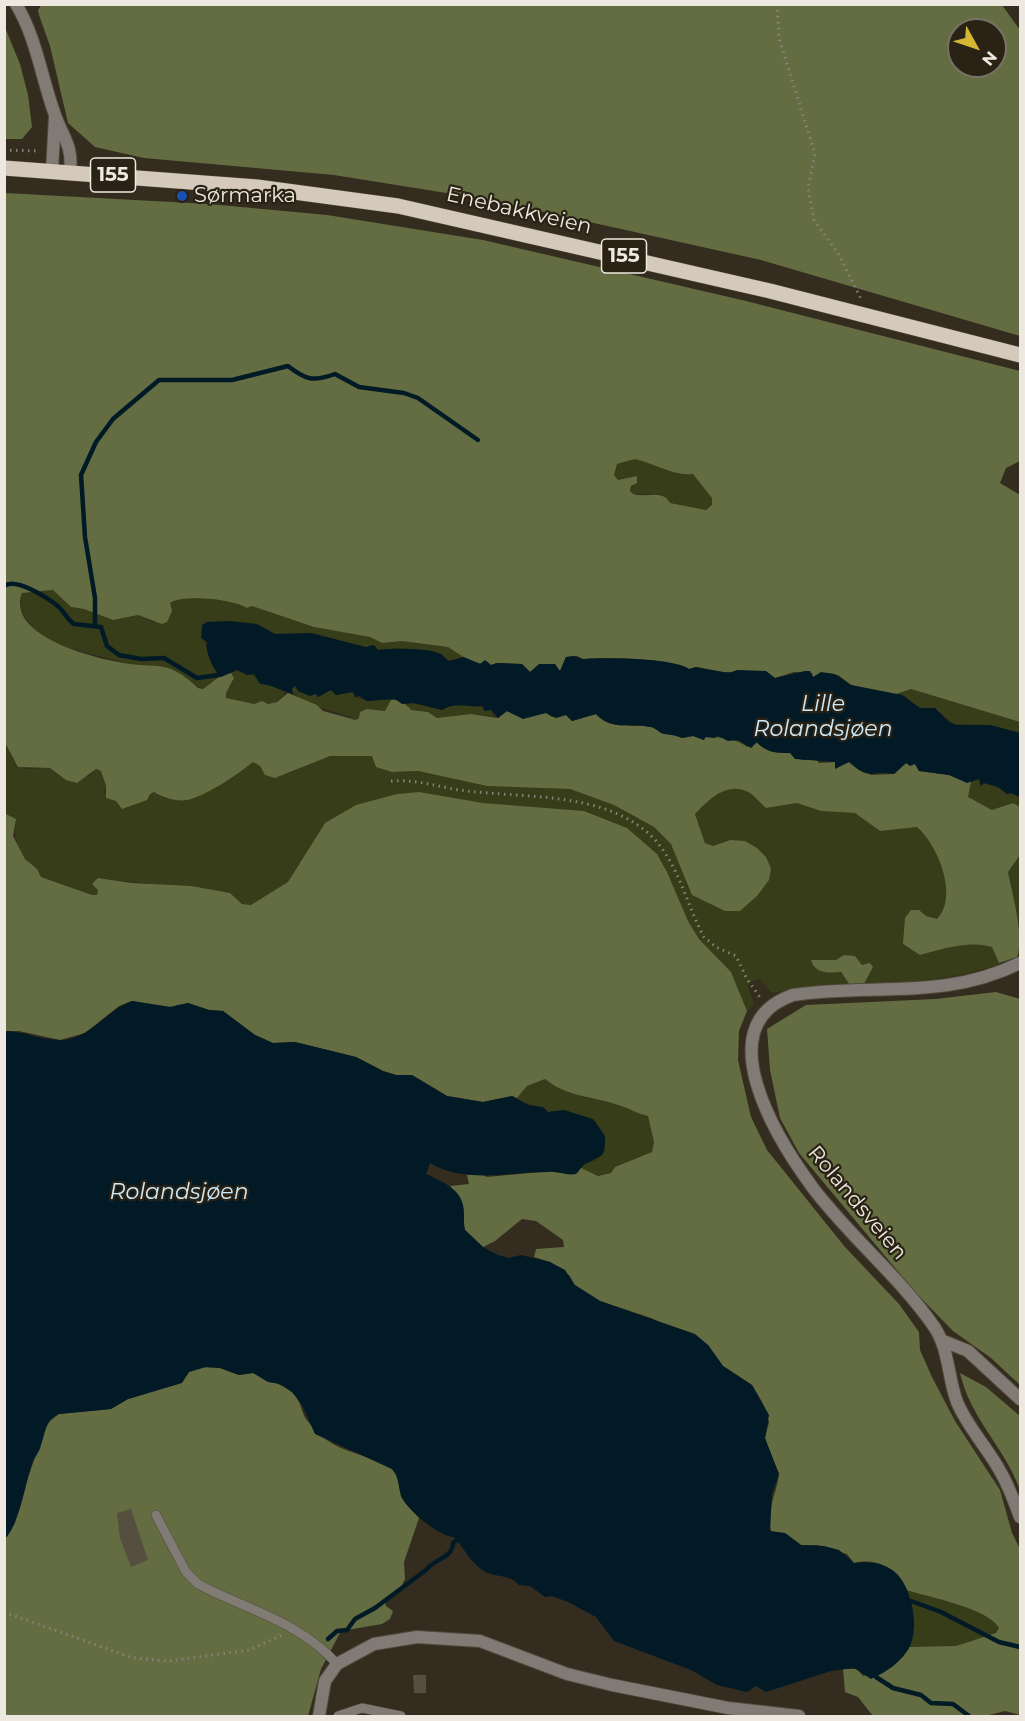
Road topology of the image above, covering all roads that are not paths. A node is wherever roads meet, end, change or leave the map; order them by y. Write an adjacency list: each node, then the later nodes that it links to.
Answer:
1 (16, 4): 2 (street)
2 (55, 116): 4 (street); 5 (street)
3 (4, 168): 4 (main road, Enebakkveien / 155)
4 (52, 171): 5 (main road, Enebakkveien / 155)
5 (70, 172): 6 (main road, Enebakkveien / 155)
6 (1020, 355)
7 (1020, 963): 8 (street, Rolandsveien)
8 (941, 1340): 9 (street); 11 (street, Rolandsveien)
9 (1020, 1399)
10 (156, 1515): 12 (lane)
11 (1020, 1517)
12 (337, 1664): 13 (street); 16 (street)
13 (319, 1716)
14 (338, 1716): 15 (lane)
15 (401, 1716)
16 (800, 1716)

